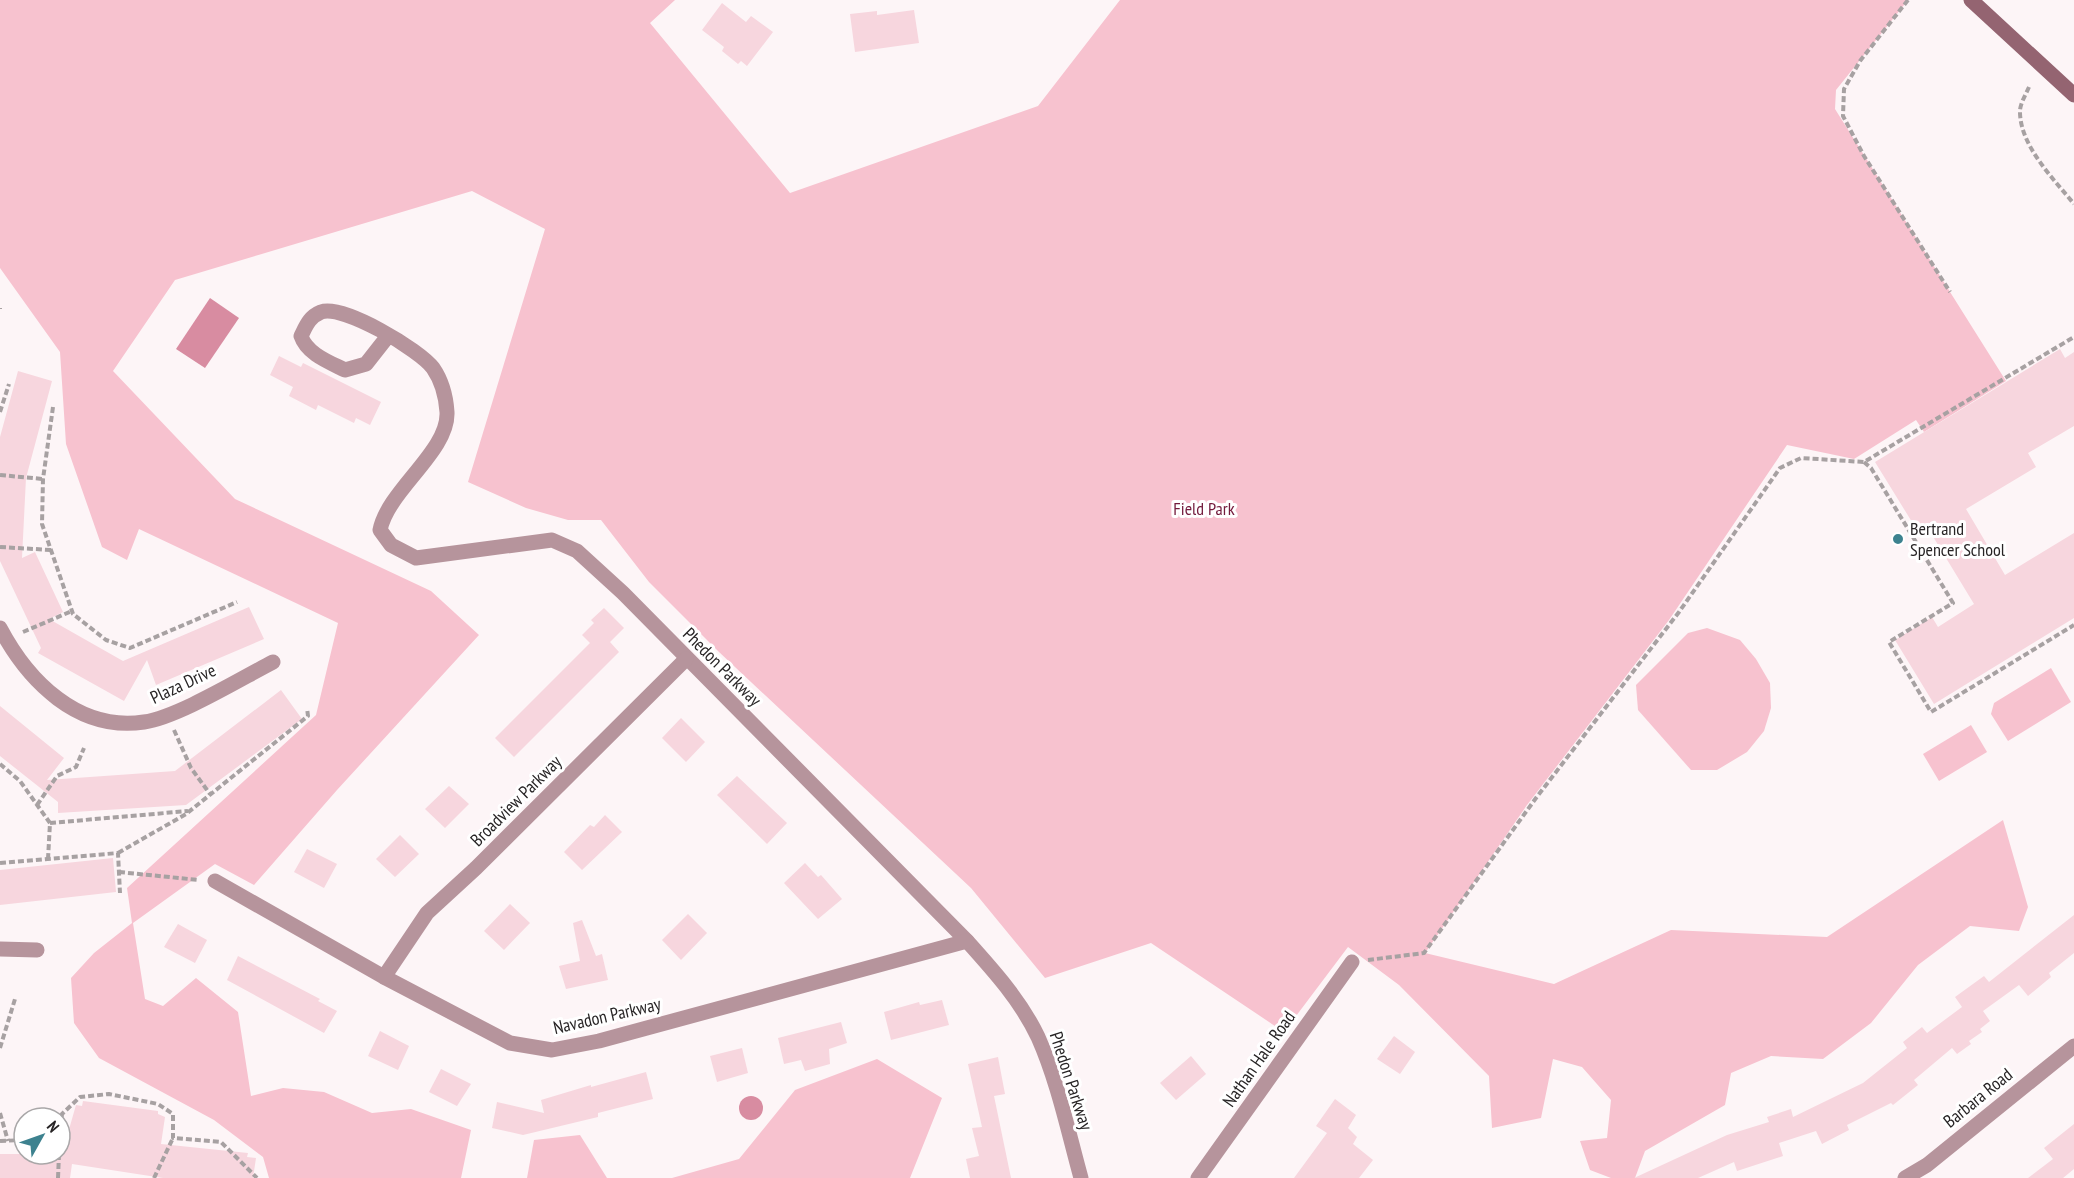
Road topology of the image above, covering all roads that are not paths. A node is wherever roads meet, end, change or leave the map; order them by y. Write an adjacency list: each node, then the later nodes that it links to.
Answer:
1 (1971, 0): 2 (main road)
2 (2074, 95)
3 (388, 336): 3 (street, Phedon Parkway); 5 (street, Phedon Parkway)
4 (3, 634): 6 (street, Plaza Drive)
5 (686, 659): 8 (street, Phedon Parkway); 12 (street, Broadview Parkway)
6 (273, 662)
7 (215, 881): 12 (street, Navadon Parkway)
8 (968, 941): 12 (street, Navadon Parkway); 14 (street, Phedon Parkway)
9 (0, 949): 10 (street)
10 (36, 950)
11 (1352, 962): 15 (street, Nathan Hale Road)
12 (384, 977)
13 (2074, 1046): 16 (street, Barbara Road)
14 (1081, 1178)
15 (1198, 1178)
16 (1905, 1178)

